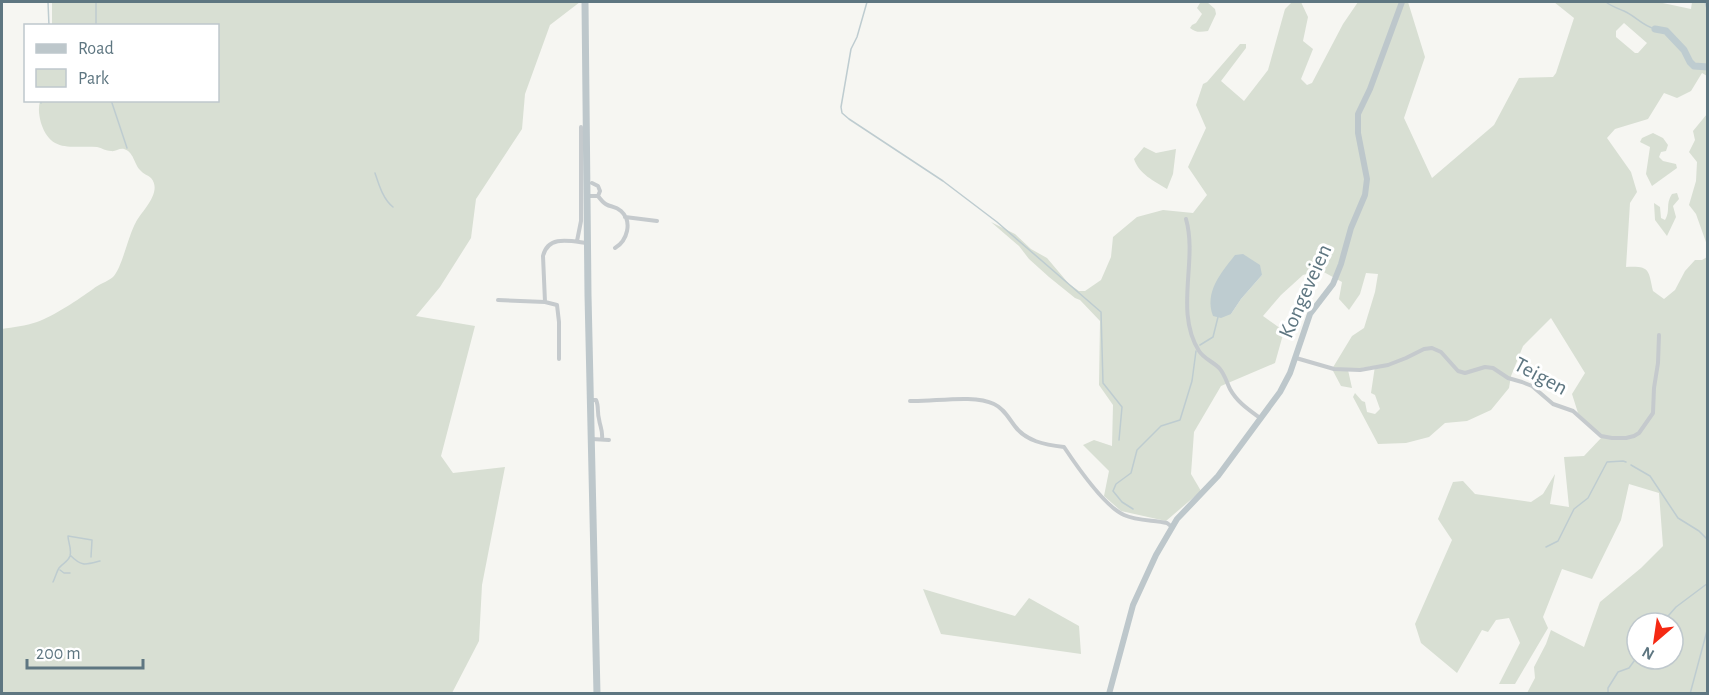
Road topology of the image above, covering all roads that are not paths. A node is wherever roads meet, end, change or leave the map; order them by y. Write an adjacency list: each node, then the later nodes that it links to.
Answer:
1 (585, 2): 5 (highway)
2 (1402, 2): 16 (main road, Kongeveien)
3 (581, 127): 10 (street)
4 (592, 183): 6 (street)
5 (587, 196): 6 (street); 11 (highway)
6 (598, 196): 7 (street)
7 (626, 217): 9 (street); 12 (street)
8 (1186, 219): 20 (street)
9 (657, 221)
10 (577, 242): 11 (street); 14 (street)
11 (588, 243): 18 (highway)
12 (615, 248)
13 (498, 300): 14 (street)
14 (545, 302): 17 (street)
15 (1659, 335): 16 (street, Teigen)
16 (1295, 358): 20 (main road, Kongeveien)
17 (560, 359)
18 (591, 400): 21 (highway); 22 (street)
19 (910, 401): 24 (street)
20 (1260, 418): 24 (main road, Kongeveien)
21 (592, 439): 22 (street); 25 (highway)
22 (602, 439): 23 (street)
23 (609, 440)
24 (1172, 527): 26 (main road, Kongeveien)
25 (597, 693)
26 (1109, 693)

